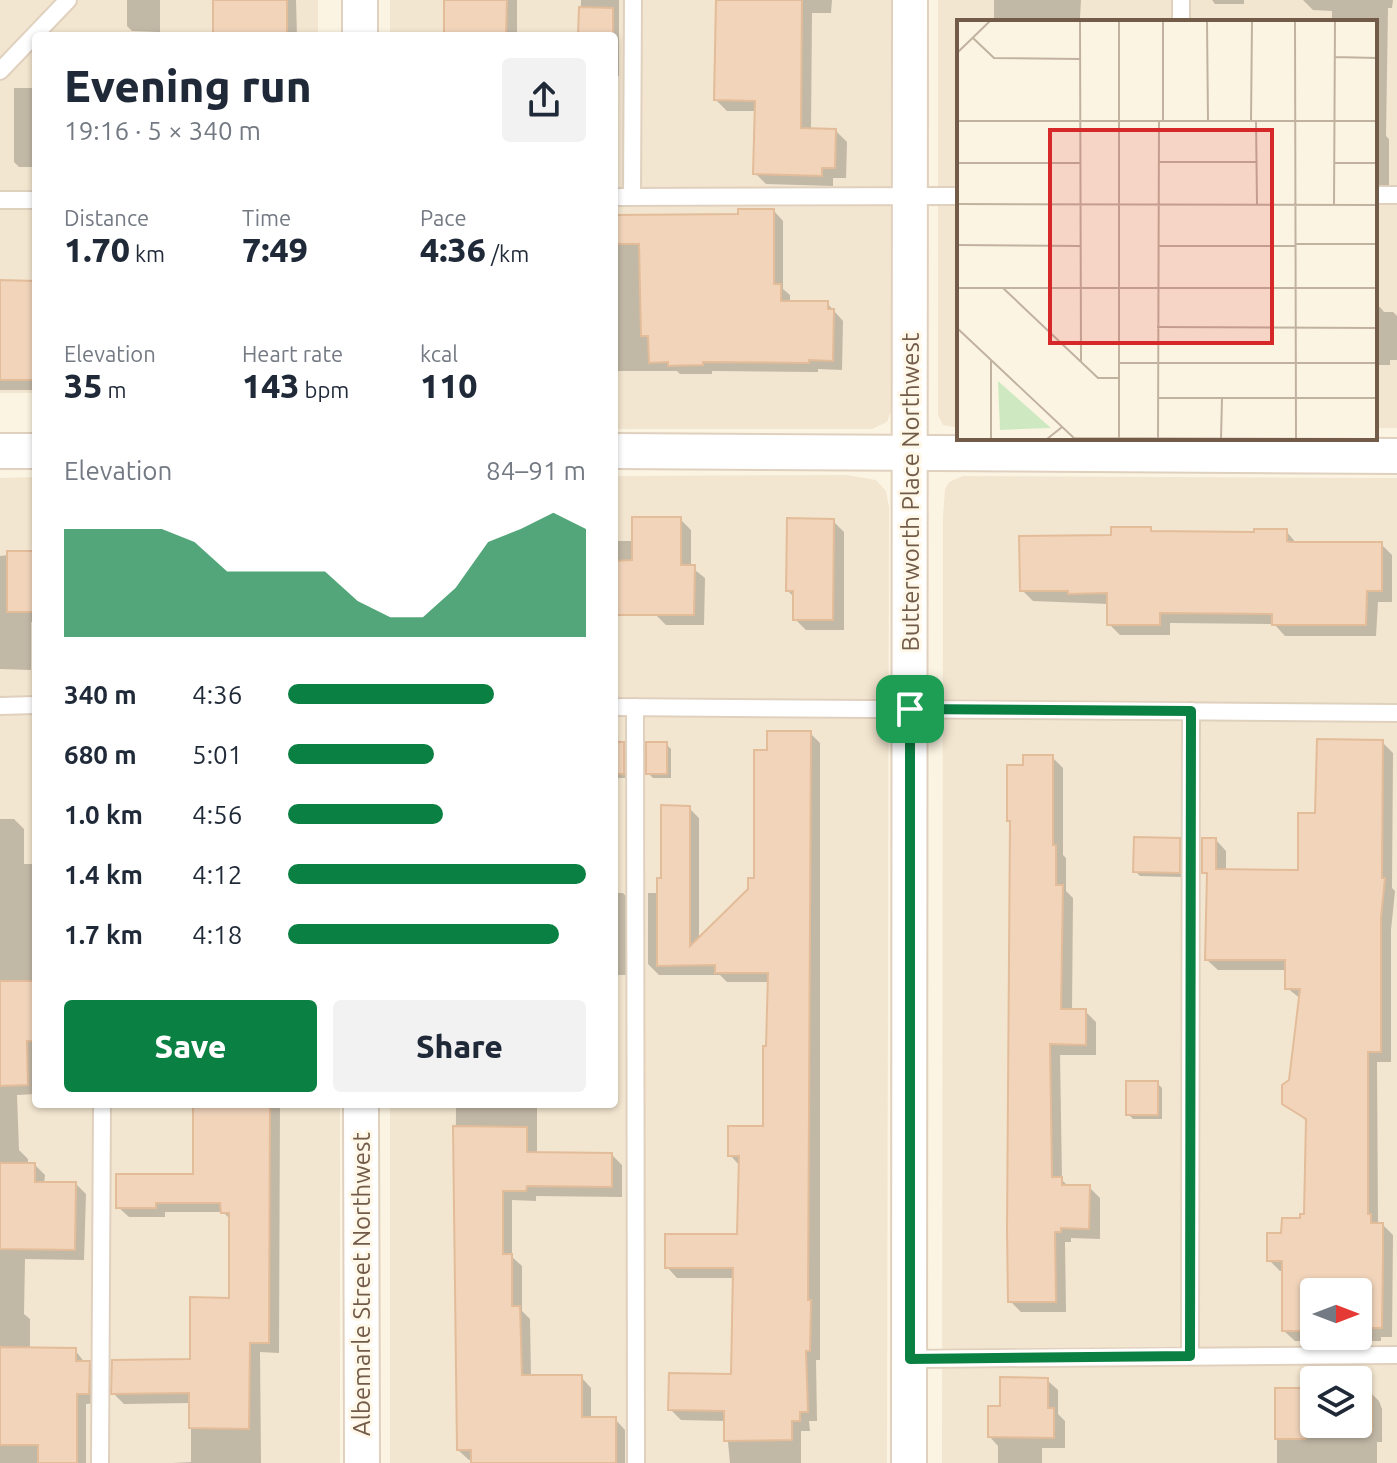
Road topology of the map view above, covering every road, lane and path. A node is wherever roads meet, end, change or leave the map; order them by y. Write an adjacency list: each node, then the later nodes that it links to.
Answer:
1 (68, 0): 5 (lane)
2 (360, 0): 6 (street)
3 (633, 0): 12 (lane)
4 (910, 0): 9 (street, Butterworth Place Northwest)
5 (37, 32)
6 (360, 32)
7 (32, 38): 8 (lane)
8 (0, 71)
9 (910, 195): 10 (lane); 12 (lane); 18 (street, Butterworth Place Northwest)
10 (957, 196)
11 (618, 197): 12 (lane)
12 (632, 197)
13 (0, 200): 14 (lane)
14 (32, 200)
15 (0, 451): 16 (street)
16 (32, 451)
17 (618, 451): 18 (street)
18 (910, 452): 19 (street); 24 (street, Butterworth Place Northwest)
19 (1397, 456)
20 (32, 705): 21 (lane)
21 (0, 706)
22 (618, 707): 23 (lane)
23 (635, 707): 24 (lane); 34 (lane)
24 (910, 709): 25 (lane); 31 (street, Butterworth Place Northwest)
25 (1191, 711): 26 (lane); 30 (lane)
26 (1397, 713)
27 (102, 1108): 32 (lane)
28 (361, 1108): 33 (street, Albemarle Street Northwest)
29 (1397, 1355): 30 (lane)
30 (1190, 1356): 31 (lane)
31 (910, 1359): 35 (street, Butterworth Place Northwest)
32 (100, 1463)
33 (362, 1463)
34 (636, 1463)
35 (909, 1463)

